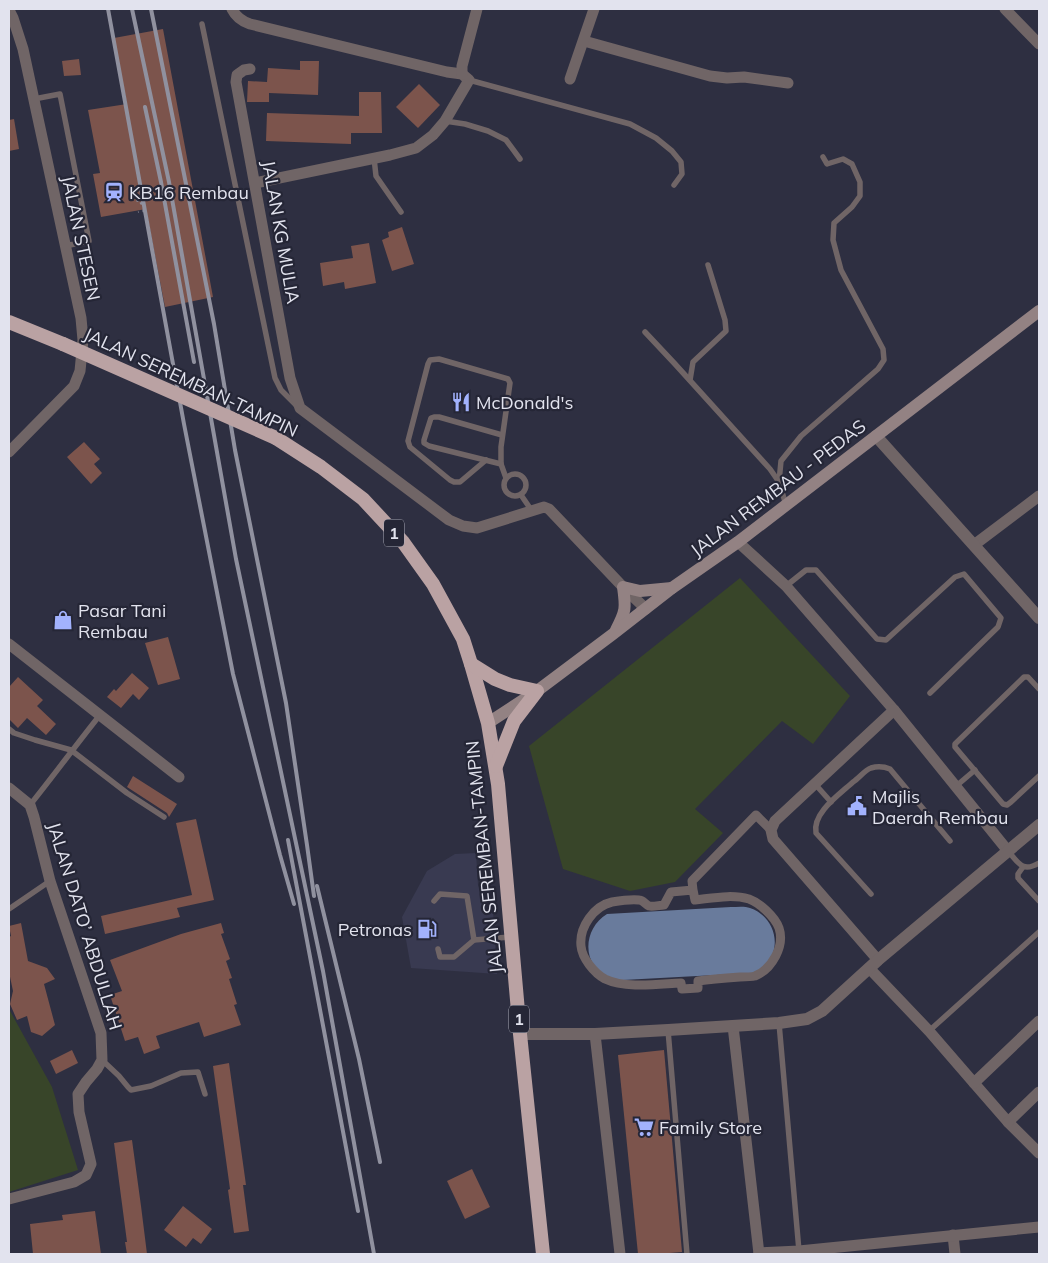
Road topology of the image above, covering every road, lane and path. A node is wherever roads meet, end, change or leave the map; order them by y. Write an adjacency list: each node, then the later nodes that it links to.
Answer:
1 (232, 9): 10 (street)
2 (478, 9): 10 (street)
3 (594, 9): 7 (street)
4 (1005, 9): 8 (street)
5 (9, 10): 13 (street, JALAN STESEN)
6 (202, 24): 29 (lane)
7 (584, 41): 11 (street); 12 (street)
8 (1039, 44)
9 (250, 69): 18 (street, JALAN KG MULIA)
10 (465, 77): 14 (street); 19 (lane)
11 (570, 79)
12 (788, 84)
13 (34, 99): 23 (street, JALAN STESEN); 23 (lane)
14 (445, 122): 16 (street); 17 (lane)
15 (823, 157): 36 (lane)
16 (374, 158): 18 (street); 22 (lane)
17 (520, 159)
18 (255, 183): 29 (street, JALAN KG MULIA)
19 (674, 185)
20 (137, 198): 21 (path)
21 (138, 212)
22 (402, 212)
23 (65, 246): 32 (street, JALAN STESEN)
24 (708, 265): 28 (lane)
25 (1039, 311): 31 (main road, JALAN REMBAU - PEDAS)
26 (9, 322): 50 (highway, JALAN SEREMBAN-TAMPIN / 1, bridge)
27 (645, 332): 28 (lane)
28 (690, 380): 36 (lane)
29 (300, 408): 40 (street)
30 (502, 435): 33 (lane); 33 (lane); 34 (lane)
31 (876, 436): 39 (main road, JALAN REMBAU - PEDAS); 42 (street)
32 (9, 452)
33 (486, 460): 34 (lane)
34 (501, 464): 35 (lane)
35 (506, 478): 37 (lane); 37 (lane)
36 (779, 482): 39 (lane)
37 (521, 495): 40 (lane)
38 (1039, 496): 42 (street)
39 (786, 505): 41 (main road, JALAN REMBAU - PEDAS)
40 (532, 511): 44 (street)
41 (738, 542): 43 (street); 45 (main road, JALAN REMBAU - PEDAS)
42 (974, 545): 47 (street)
43 (786, 586): 53 (lane); 54 (street)
44 (623, 587): 45 (main road); 46 (street); 48 (main road)
45 (672, 588): 46 (main road, JALAN REMBAU - PEDAS)
46 (646, 609): 48 (main road, JALAN REMBAU - PEDAS)
47 (1039, 618)
48 (613, 634): 52 (main road, JALAN REMBAU - PEDAS)
49 (9, 646): 55 (street)
50 (471, 664): 52 (highway); 56 (highway, JALAN SEREMBAN-TAMPIN / 1)
51 (1039, 689): 60 (lane)
52 (538, 691): 56 (main road, JALAN REMBAU - PEDAS); 59 (highway)
53 (930, 693)
54 (894, 710): 63 (street); 64 (street)
55 (100, 715): 58 (lane); 62 (street)
56 (488, 723): 59 (highway, JALAN SEREMBAN-TAMPIN / 1)
57 (9, 729): 58 (lane)
58 (71, 750): 67 (lane); 68 (lane)
59 (496, 766): 82 (highway, JALAN SEREMBAN-TAMPIN / 1)
60 (975, 770): 61 (lane); 64 (lane)
61 (1039, 776)
62 (179, 777)
63 (815, 784): 66 (lane); 70 (street)
64 (955, 787): 72 (street)
65 (9, 788): 67 (street, JALAN DATO’ ABDULLAH)
66 (830, 802): 71 (lane); 77 (lane)
67 (30, 805): 75 (street, JALAN DATO’ ABDULLAH)
68 (164, 817)
69 (1039, 825): 72 (street)
70 (771, 830): 76 (street); 85 (street)
71 (950, 841)
72 (1008, 851): 74 (lane); 85 (street)
73 (1039, 863): 74 (lane)
74 (1023, 867): 79 (lane)
75 (50, 881): 80 (lane); 93 (street, JALAN DATO’ ABDULLAH)
76 (693, 890): 76 (street)
77 (871, 894)
78 (434, 901): 83 (lane)
79 (1039, 901)
80 (9, 909)
81 (1039, 932): 90 (lane)
82 (512, 937): 83 (lane); 91 (highway, JALAN SEREMBAN-TAMPIN / 1)
83 (474, 940): 84 (lane)
84 (438, 949)
85 (873, 964): 87 (street); 90 (street)
86 (1039, 1021): 94 (street)
87 (779, 1023): 88 (street); 102 (lane)
88 (734, 1026): 89 (street); 106 (street)
89 (668, 1030): 92 (street); 105 (lane)
90 (929, 1031): 94 (street)
91 (520, 1034): 92 (street); 103 (highway, JALAN SEREMBAN-TAMPIN / 1)
92 (595, 1034): 104 (street)
93 (102, 1060): 96 (lane); 99 (street)
94 (974, 1084): 97 (street)
95 (1039, 1092): 97 (street)
96 (205, 1094)
97 (1008, 1122): 98 (street)
98 (1039, 1153)
99 (9, 1199)
100 (1039, 1227): 101 (street)
101 (953, 1235): 102 (street); 107 (street)
102 (800, 1251): 106 (street)
103 (543, 1254)
104 (620, 1254)
105 (687, 1254)
106 (756, 1254)
107 (955, 1254)

